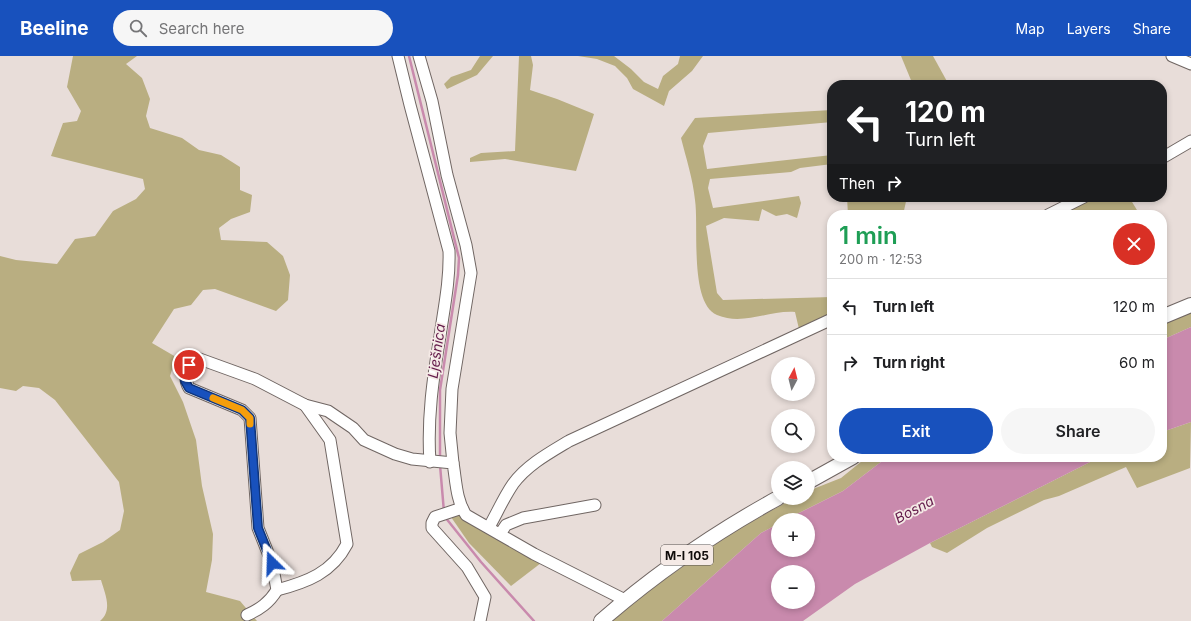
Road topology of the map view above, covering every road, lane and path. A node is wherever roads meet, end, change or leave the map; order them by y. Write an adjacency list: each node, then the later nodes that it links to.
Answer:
1 (398, 56): 13 (street)
2 (419, 56): 14 (street)
3 (1172, 56): 4 (street)
4 (1191, 64)
5 (1191, 141): 6 (street)
6 (1167, 155)
7 (1074, 202): 8 (street)
8 (1058, 210)
9 (1191, 305): 10 (main road)
10 (1167, 315)
11 (827, 320): 20 (street)
12 (305, 406): 13 (street); 22 (street); 22 (street)
13 (431, 461): 14 (street)
14 (450, 462): 19 (street)
15 (844, 462): 16 (main road)
16 (815, 478)
17 (771, 502): 23 (main road, M-I 105)
18 (595, 505): 21 (street)
19 (456, 510): 20 (street); 25 (street)
20 (489, 527): 21 (street)
21 (500, 534): 23 (street)
22 (277, 590): 24 (street)
23 (625, 600): 26 (main road, M-I 105)
24 (247, 615)
25 (480, 621)
26 (601, 621)

